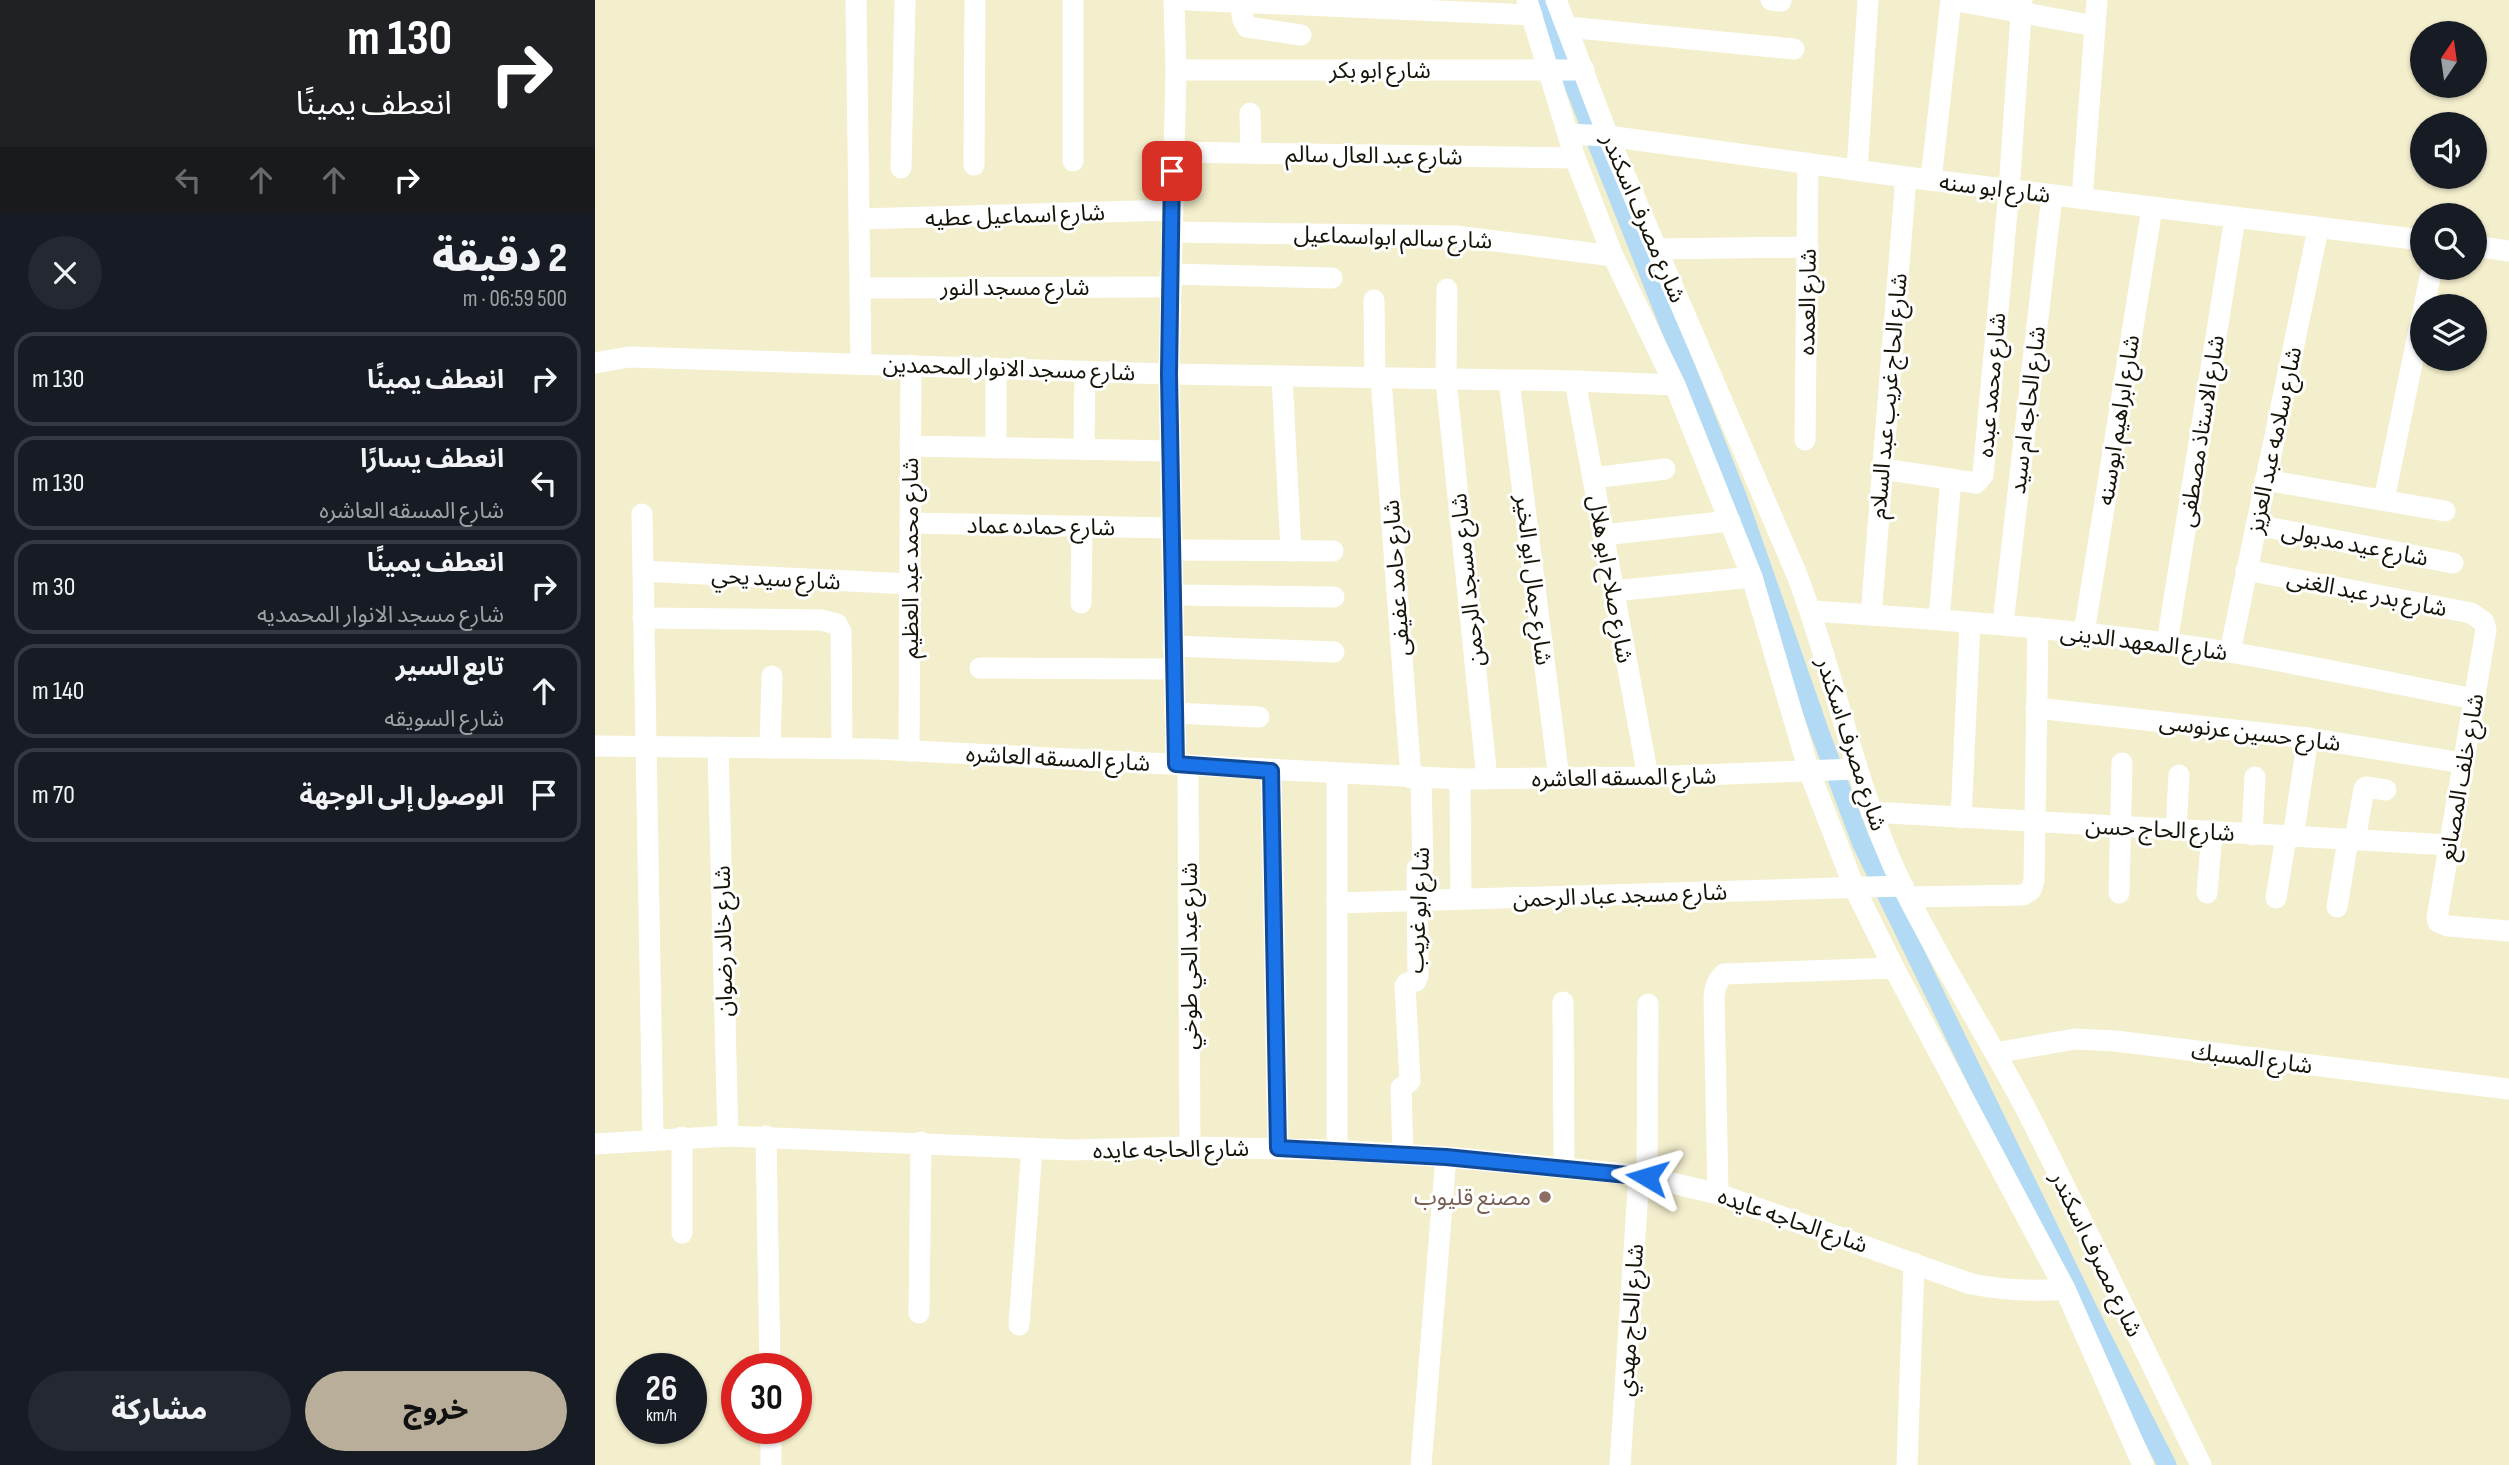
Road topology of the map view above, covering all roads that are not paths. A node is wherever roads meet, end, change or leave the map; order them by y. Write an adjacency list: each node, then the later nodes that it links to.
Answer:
1 (856, 0): 40 (street)
2 (905, 0): 31 (street)
3 (975, 0): 30 (street)
4 (1073, 0): 28 (street)
5 (1174, 0): 19 (street, شارع عبد الحي طوخي)
6 (1188, 0): 11 (street)
7 (1556, 0): 16 (street, شارع مصرف اسكندر)
8 (1868, 0): 32 (street)
9 (1952, 0): 13 (street); 34 (street)
10 (2097, 0): 15 (street)
11 (1247, 2): 12 (street); 17 (street)
12 (1388, 4): 14 (street)
13 (2022, 6): 15 (street); 35 (street)
14 (1530, 7): 21 (street, شارع مصرف اسكندر)
15 (2095, 26): 37 (street)
16 (1567, 27): 18 (street); 20 (street, شارع مصرف اسكندر)
17 (1301, 35)
18 (1794, 49)
19 (1176, 70): 21 (street, شارع ابو بكر); 25 (street, شارع عبد الحي طوخي)
20 (1584, 70): 21 (street, شارع ابو بكر); 24 (street, شارع مصرف اسكندر)
21 (1551, 71): 23 (street, شارع مصرف اسكندر)
22 (1250, 113): 26 (street)
23 (1568, 134): 24 (street, شارع ابو سنه); 27 (street, شارع مصرف اسكندر)
24 (1608, 136): 29 (street, شارع ابو سنه); 46 (street, شارع مصرف اسكندر)
25 (1173, 152): 26 (street, شارع عبد العال سالم); 41 (street, شارع عبد الحي طوخي)
26 (1251, 153): 27 (street, شارع عبد العال سالم)
27 (1575, 158): 48 (street, شارع مصرف اسكندر)
28 (1073, 161)
29 (1808, 163): 32 (street, شارع ابو سنه); 44 (street, شارع العمده)
30 (974, 165)
31 (901, 168)
32 (1857, 170): 33 (street, شارع ابو سنه)
33 (1906, 177): 34 (street, شارع ابو سنه); 72 (street, شارع الحاج غريب عبد السلام)
34 (1931, 180): 35 (street, شارع ابو سنه)
35 (2009, 190): 36 (street, شارع ابو سنه); 75 (street, شارع محمد عبده)
36 (2052, 195): 37 (street, شارع ابو سنه); 104 (street, شارع الحاجه ام سيد)
37 (2082, 199): 38 (street, شارع ابو سنه)
38 (2152, 208): 39 (street, شارع ابو سنه); 106 (street, شارع ابراهيم ابوسنه)
39 (2235, 218): 42 (street, شارع ابو سنه); 107 (street, شارع الاستاذ مصطفى)
40 (859, 219): 41 (street, شارع اسماعيل عطيه); 51 (street)
41 (1172, 221): 48 (street, شارع سالم ابواسماعيل); 50 (street, شارع عبد الحي طوخي)
42 (2318, 229): 43 (street, شارع ابو سنه); 76 (street, شارع سلامه عبد العزيز)
43 (2410, 239)
44 (1808, 247): 46 (street); 67 (street, شارع العمده)
45 (2487, 248): 47 (street)
46 (1657, 249): 98 (street, شارع مصرف اسكندر)
47 (2509, 251)
48 (1613, 256): 66 (street, شارع مصرف اسكندر)
49 (1332, 278): 50 (street, شارع مسجد النور)
50 (1170, 280): 51 (street, شارع مسجد النور); 60 (street, شارع عبد الحي طوخي)
51 (860, 288): 55 (street)
52 (1447, 289): 63 (street, شارع مسجد الرحمن)
53 (1374, 300): 62 (street, شارع حامد عفيفى)
54 (596, 362): 55 (street, شارع مسجد الانوار المحمدين)
55 (861, 364): 56 (street, شارع مسجد الانوار المحمدين)
56 (911, 365): 57 (street, شارع مسجد الانوار المحمدين); 68 (street, شارع محمد عبد العظيم)
57 (996, 368): 58 (street, شارع مسجد الانوار المحمدين); 69 (street)
58 (1085, 371): 60 (street, شارع مسجد الانوار المحمدين); 70 (street)
59 (2410, 371): 77 (street)
60 (1169, 374): 61 (street, شارع مسجد الانوار المحمدين); 71 (street, شارع عبد الحي طوخي)
61 (1282, 376): 62 (street, شارع مسجد الانوار المحمدين); 87 (street)
62 (1378, 379): 63 (street, شارع مسجد الانوار المحمدين); 135 (street, شارع حامد عفيفى)
63 (1446, 380): 64 (street, شارع مسجد الانوار المحمدين); 137 (street, شارع مسجد الرحمن)
64 (1509, 381): 65 (street, شارع مسجد الانوار المحمدين); 138 (street, شارع جمال ابو الخير)
65 (1575, 381): 66 (street, شارع مسجد الانوار المحمدين); 74 (street, شارع صلاح ابو هلال)
66 (1675, 385): 80 (street, شارع مصرف اسكندر)
67 (1805, 440)
68 (910, 446): 69 (street); 81 (street, شارع محمد عبد العظيم)
69 (996, 448): 70 (street)
70 (1084, 449): 71 (street)
71 (1170, 451): 84 (street, شارع عبد الحي طوخي)
72 (1882, 469): 75 (street, شارع محمد عبده); 99 (street, شارع الحاج غريب عبد السلام)
73 (1665, 470): 74 (street)
74 (1593, 478): 85 (street, شارع صلاح ابو هلال)
75 (1951, 479): 101 (street)
76 (2265, 480): 77 (street); 82 (street, شارع سلامه عبد العزيز)
77 (2384, 500): 78 (street)
78 (2445, 511)
79 (642, 514): 91 (street)
80 (1730, 522): 85 (street); 92 (street, شارع مصرف اسكندر)
81 (910, 523): 83 (street, شارع حماده عماد); 93 (street, شارع محمد عبد العظيم)
82 (2256, 525): 89 (street, شارع عيد مدبولى); 90 (street, شارع سلامه عبد العزيز)
83 (1082, 526): 84 (street, شارع حماده عماد); 97 (street)
84 (1171, 528): 86 (street, شارع عبد الحي طوخي)
85 (1604, 535): 94 (street, شارع صلاح ابو هلال)
86 (1172, 550): 87 (street); 95 (street, شارع عبد الحي طوخي)
87 (1291, 551): 88 (street)
88 (1333, 551)
89 (2453, 562)
90 (2246, 570): 103 (street, شارع بدر عبد الغنى); 110 (street, شارع سلامه عبد العزيز)
91 (643, 571): 93 (street, شارع سيد يحي); 100 (street)
92 (1752, 577): 94 (street); 130 (street, شارع مصرف اسكندر)
93 (910, 584): 124 (street, شارع محمد عبد العظيم)
94 (1613, 591): 133 (street, شارع صلاح ابو هلال)
95 (1173, 595): 96 (street); 108 (street, شارع عبد الحي طوخي)
96 (1334, 597)
97 (1081, 603)
98 (1811, 611): 99 (street, شارع المعهد الدينى); 128 (street, شارع مصرف اسكندر)
99 (1871, 615): 101 (street, شارع المعهد الدينى)
100 (643, 618): 120 (street); 123 (street)
101 (1939, 618): 102 (street, شارع المعهد الدينى)
102 (1970, 622): 104 (street, شارع المعهد الدينى); 141 (street)
103 (2484, 622): 114 (street, شارع خلف المصانع)
104 (2003, 624): 105 (street, شارع المعهد الدينى)
105 (2038, 628): 106 (street, شارع المعهد الدينى); 115 (street)
106 (2084, 633): 107 (street, شارع المعهد الدينى)
107 (2167, 643): 110 (street, شارع المعهد الدينى)
108 (1173, 646): 109 (street); 112 (street, شارع عبد الحي طوخي)
109 (1334, 652)
110 (2230, 652): 114 (street, شارع المعهد الدينى)
111 (980, 668): 112 (street)
112 (1174, 669): 116 (street, شارع عبد الحي طوخي)
113 (772, 676): 122 (street)
114 (2474, 699): 126 (street, شارع خلف المصانع)
115 (2036, 708): 118 (street, شارع حسين عرنوسى); 142 (street)
116 (1175, 713): 117 (street); 127 (street, شارع عبد الحي طوخي)
117 (1259, 717)
118 (2308, 738): 126 (street, شارع حسين عرنوسى); 147 (street)
119 (595, 746): 120 (street, شارع المسقه العاشره)
120 (645, 746): 121 (street, شارع المسقه العاشره); 168 (street)
121 (719, 747): 122 (street, شارع المسقه العاشره); 165 (street, شارع خالد رضوان)
122 (770, 748): 123 (street, شارع المسقه العاشره)
123 (842, 749): 124 (street, شارع المسقه العاشره)
124 (909, 751): 127 (street, شارع المسقه العاشره)
125 (2122, 763): 143 (street)
126 (2463, 763): 149 (street, شارع خلف المصانع)
127 (1182, 764): 129 (street, شارع المسقه العاشره); 171 (street, شارع عبد الحي طوخي)
128 (1856, 769): 130 (street, شارع المسقه العاشره); 140 (street, شارع مصرف اسكندر)
129 (1271, 771): 131 (street, شارع المسقه العاشره); 173 (street)
130 (1809, 771): 133 (street, شارع المسقه العاشره); 150 (street, شارع مصرف اسكندر)
131 (1337, 775): 135 (street, شارع المسقه العاشره); 157 (street)
132 (2179, 775): 144 (street)
133 (1648, 777): 138 (street, شارع المسقه العاشره)
134 (2255, 777): 146 (street)
135 (1416, 778): 136 (street, شارع المسقه العاشره); 156 (street, شارع ابو غريب)
136 (1460, 779): 137 (street, شارع المسقه العاشره); 155 (street)
137 (1487, 779): 138 (street, شارع المسقه العاشره)
138 (1559, 779)
139 (2386, 790): 148 (street)
140 (1871, 812): 141 (street, شارع الحاج حسن); 151 (street, شارع مصرف اسكندر)
141 (1961, 818): 142 (street, شارع الحاج حسن)
142 (2034, 822): 143 (street, شارع الحاج حسن); 151 (street, شارع مسجد عباد الرحمن)
143 (2119, 827): 144 (street, شارع الحاج حسن); 152 (street)
144 (2176, 830): 145 (street, شارع الحاج حسن)
145 (2212, 832): 146 (street, شارع الحاج حسن); 153 (street)
146 (2252, 835): 147 (street, شارع الحاج حسن)
147 (2290, 837): 148 (street, شارع الحاج حسن); 154 (street)
148 (2352, 840): 149 (street, شارع الحاج حسن); 158 (street)
149 (2449, 845): 159 (street, شارع خلف المصانع)
150 (1855, 889): 151 (street, شارع مسجد عباد الرحمن); 155 (street, شارع مسجد عباد الرحمن); 160 (street, شارع مصرف اسكندر)
151 (1906, 892): 163 (street, شارع مصرف اسكندر)
152 (2119, 893)
153 (2207, 894)
154 (2276, 898)
155 (1461, 899): 156 (street, شارع مسجد عباد الرحمن)
156 (1417, 901): 157 (street, شارع مسجد عباد الرحمن); 175 (street, شارع ابو غريب)
157 (1337, 903): 174 (street)
158 (2337, 907)
159 (2509, 931)
160 (1894, 968): 179 (street); 182 (street, شارع مصرف اسكندر)
161 (1563, 1002): 177 (street)
162 (1648, 1004): 178 (street, شارع الحاج مهدي)
163 (1994, 1053): 164 (street, شارع المسبك); 192 (street, شارع مصرف اسكندر)
164 (2509, 1089)
165 (728, 1136): 166 (street, شارع الحاجه عايده); 167 (street, شارع الحاجه عايده)
166 (766, 1136): 169 (street, شارع الحاجه عايده); 185 (street)
167 (682, 1137): 168 (street, شارع الحاجه عايده); 180 (street)
168 (653, 1139): 170 (street, شارع الحاجه عايده)
169 (921, 1142): 172 (street, شارع الحاجه عايده); 183 (street)
170 (595, 1144)
171 (1190, 1147): 172 (street, شارع الحاجه عايده); 173 (street, شارع الحاجه عايده)
172 (1032, 1148): 184 (street)
173 (1278, 1148): 174 (street, شارع الحاجه عايده)
174 (1337, 1150): 175 (street, شارع الحاجه عايده)
175 (1403, 1154): 176 (street, شارع الحاجه عايده)
176 (1446, 1157): 177 (street, شارع الحاجه عايده); 188 (street)
177 (1564, 1168): 178 (street, شارع الحاجه عايده)
178 (1643, 1176): 179 (street, شارع الحاجه عايده); 189 (street, شارع الحاج مهدي)
179 (1717, 1194): 181 (street, شارع الحاجه عايده)
180 (682, 1233)
181 (1915, 1262): 182 (street, شارع الحاجه عايده); 190 (street)
182 (2064, 1289): 191 (street, شارع مصرف اسكندر)
183 (919, 1313)
184 (1019, 1325)
185 (770, 1353)
186 (771, 1444): 187 (street)
187 (771, 1465)
188 (1421, 1465)
189 (1620, 1465)
190 (1907, 1465)
191 (2143, 1465)
192 (2201, 1465)

